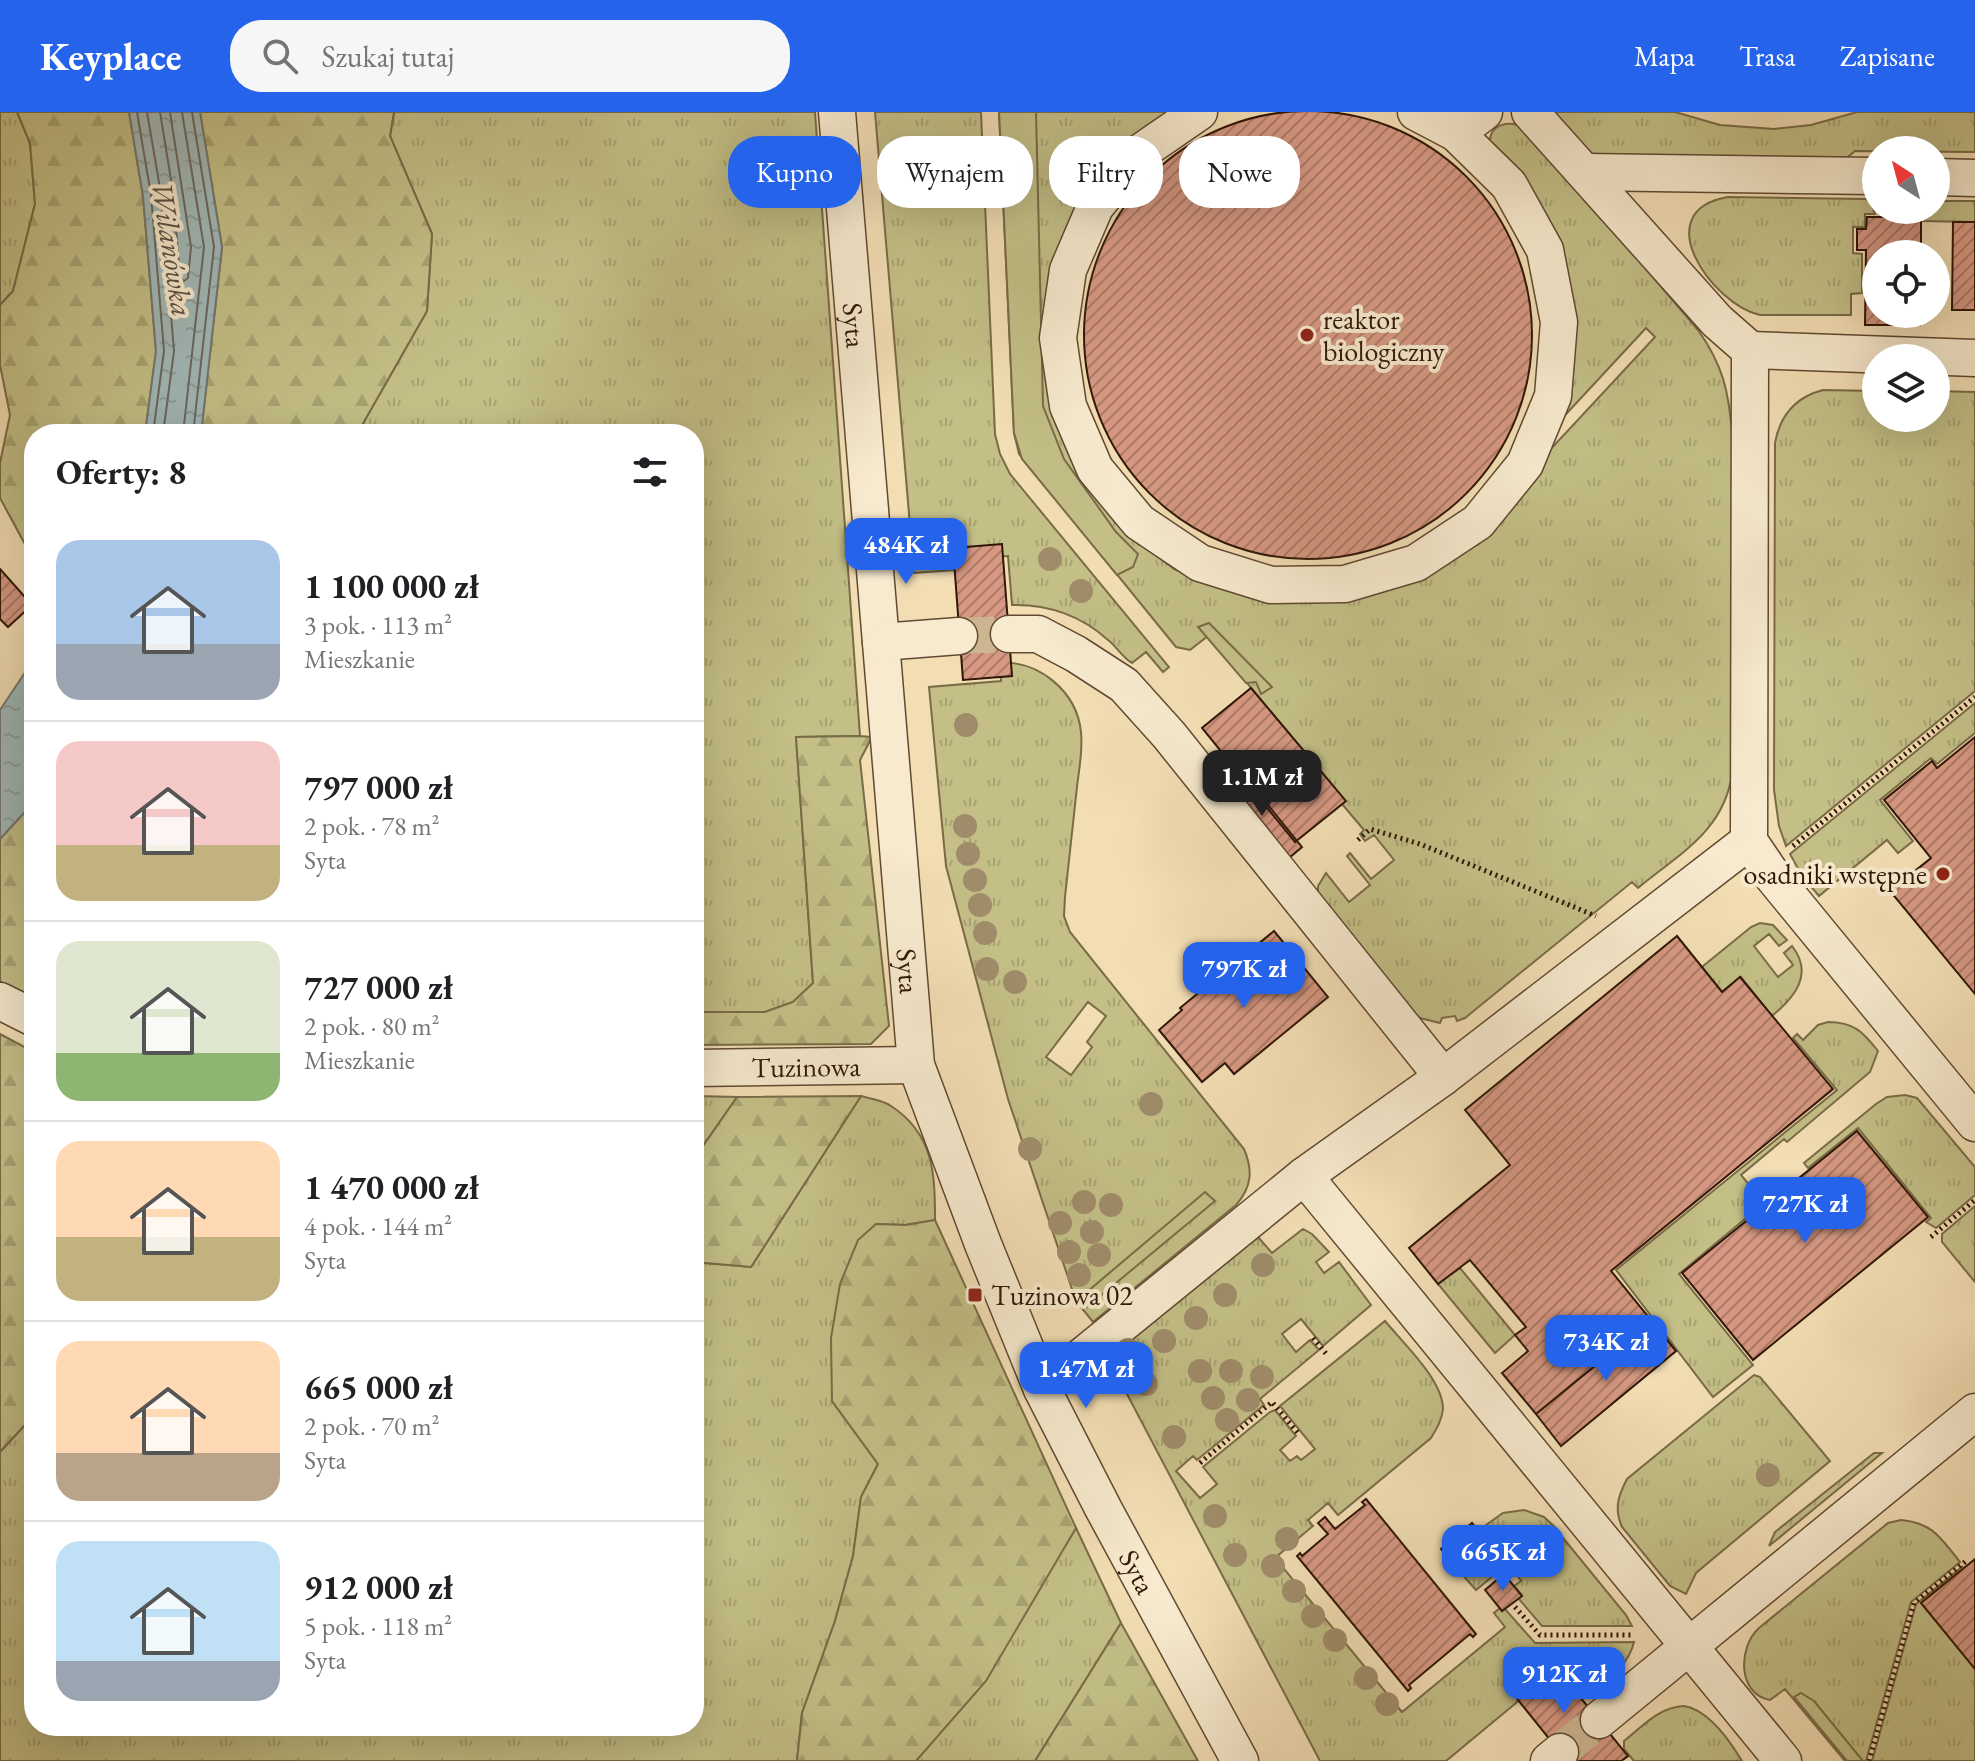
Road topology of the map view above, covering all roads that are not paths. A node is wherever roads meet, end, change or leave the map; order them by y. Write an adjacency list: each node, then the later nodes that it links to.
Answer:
1 (837, 112): 14 (street, Syta)
2 (1199, 112): 5 (street)
3 (1416, 112): 5 (street)
4 (1530, 112): 6 (street)
5 (1470, 122)
6 (1584, 172): 7 (street); 10 (street)
7 (1862, 176)
8 (1950, 177): 9 (street)
9 (1975, 178)
10 (1750, 350): 11 (street); 15 (street)
11 (1975, 358)
12 (1009, 634): 20 (street)
13 (959, 636): 14 (street)
14 (881, 642): 18 (street, Syta)
15 (1749, 841): 20 (street); 21 (street)
16 (0, 1001): 17 (street)
17 (24, 1013)
18 (916, 1065): 19 (street, Tuzinowa); 23 (street, Syta)
19 (704, 1068)
20 (1443, 1077): 22 (street)
21 (1975, 1123)
22 (1304, 1176): 23 (street); 25 (street)
23 (1042, 1389): 27 (street, Syta)
24 (1975, 1412): 25 (street)
25 (1690, 1647): 26 (street); 28 (street)
26 (1599, 1720)
27 (1240, 1761)
28 (1783, 1761)

